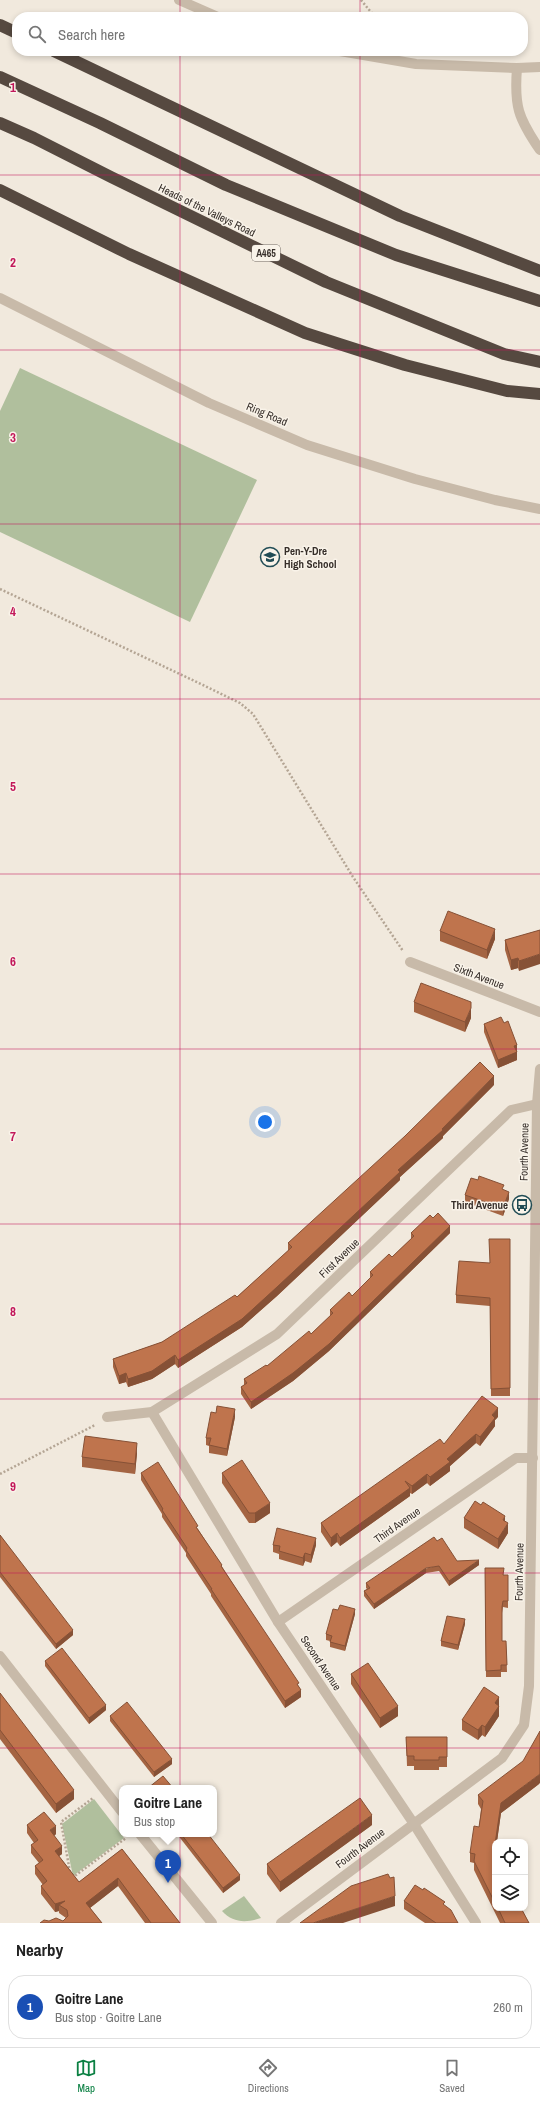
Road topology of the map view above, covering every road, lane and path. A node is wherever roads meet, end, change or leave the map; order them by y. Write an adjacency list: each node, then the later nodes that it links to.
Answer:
1 (179, 0): 3 (street)
2 (361, 0): 4 (path)
3 (207, 12)
4 (371, 12)
5 (0, 25): 6 (highway)
6 (12, 31)
7 (64, 56): 15 (highway)
8 (369, 56): 10 (street)
9 (540, 67): 10 (street)
10 (517, 68): 13 (street)
11 (0, 77): 17 (highway)
12 (0, 123): 18 (highway, Heads of the Valleys Road / A465)
13 (540, 150)
14 (0, 190): 19 (highway)
15 (540, 270)
16 (0, 298): 20 (street, Ring Road)
17 (540, 301)
18 (540, 362)
19 (540, 394)
20 (540, 509)
21 (0, 589): 22 (path)
22 (410, 962): 23 (street, Sixth Avenue)
23 (540, 1012)
24 (540, 1069): 25 (street)
25 (537, 1104): 26 (street, Fourth Avenue); 27 (street, First Avenue)
26 (536, 1362): 29 (street, Fourth Avenue)
27 (152, 1412): 28 (street, First Avenue); 31 (street, Second Avenue)
28 (107, 1417): 30 (path)
29 (533, 1458): 31 (street, Third Avenue); 35 (street, Fourth Avenue)
30 (0, 1474)
31 (278, 1622): 35 (street, Second Avenue)
32 (0, 1656): 33 (street)
33 (104, 1789): 34 (street); 36 (path)
34 (119, 1808)
35 (414, 1824): 39 (street, Fourth Avenue); 40 (street, Second Avenue)
36 (127, 1837)
37 (142, 1837): 38 (street)
38 (212, 1923)
39 (281, 1923)
40 (476, 1923)

